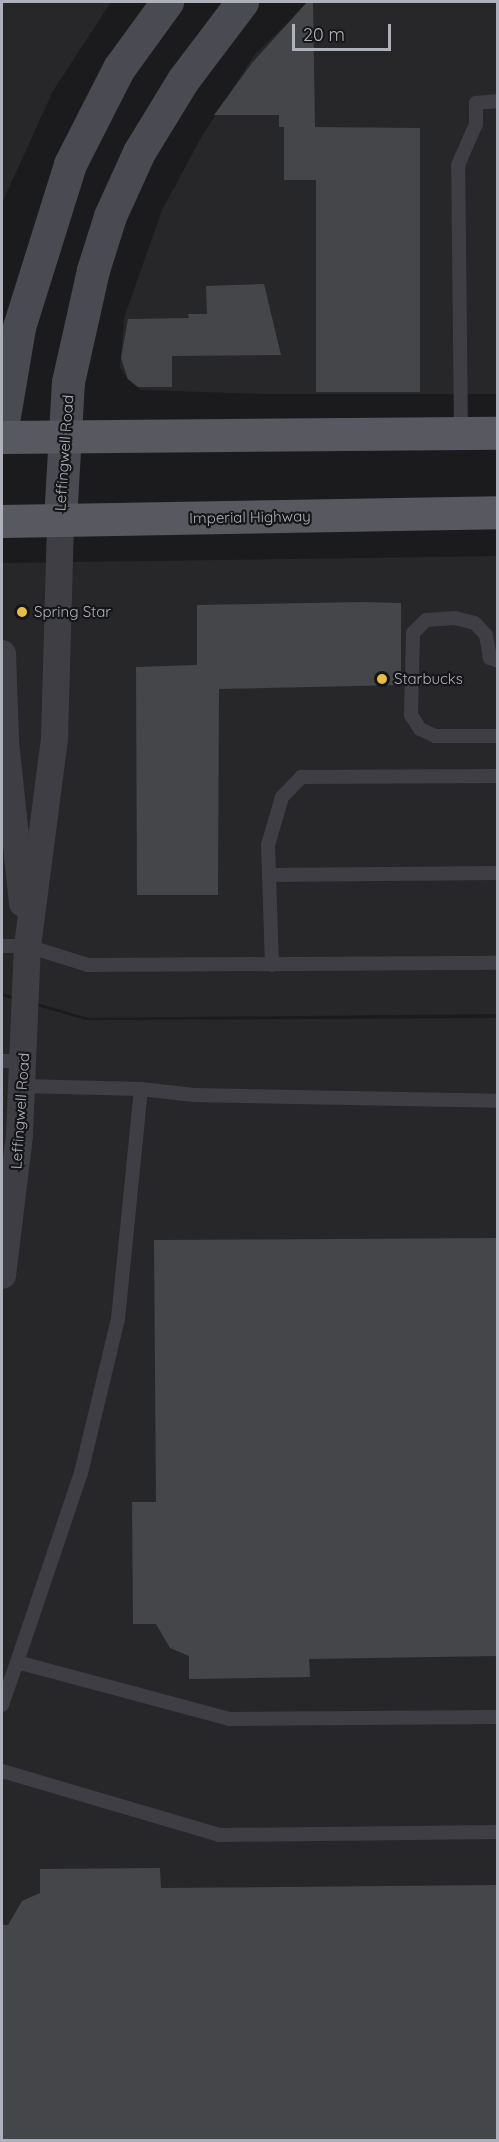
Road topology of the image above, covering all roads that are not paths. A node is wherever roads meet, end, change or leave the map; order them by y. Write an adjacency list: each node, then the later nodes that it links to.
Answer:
1 (167, 2): 4 (main road)
2 (242, 2): 7 (main road, Leffingwell Road)
3 (498, 101): 5 (lane)
4 (2, 428)
5 (461, 434): 6 (main road); 7 (main road)
6 (498, 434)
7 (65, 436): 8 (main road); 10 (main road, Leffingwell Road)
8 (2, 437)
9 (498, 512): 10 (main road, Imperial Highway)
10 (60, 520): 11 (main road, Imperial Highway); 18 (street, Leffingwell Road)
11 (2, 521)
12 (2, 652): 18 (street, Leffingwell Road)
13 (498, 661): 14 (lane)
14 (498, 736)
15 (498, 776): 17 (lane)
16 (498, 873): 17 (lane)
17 (268, 874): 20 (lane)
18 (14, 946): 20 (lane); 21 (street, Leffingwell Road)
19 (498, 963): 20 (lane)
20 (272, 964)
21 (16, 1069): 22 (lane); 24 (street, Leffingwell Road)
22 (141, 1089): 23 (lane); 25 (lane)
23 (498, 1101)
24 (2, 1275)
25 (17, 1662): 26 (lane); 27 (lane)
26 (2, 1706)
27 (498, 1718)
28 (2, 1771): 29 (lane)
29 (498, 1832)

